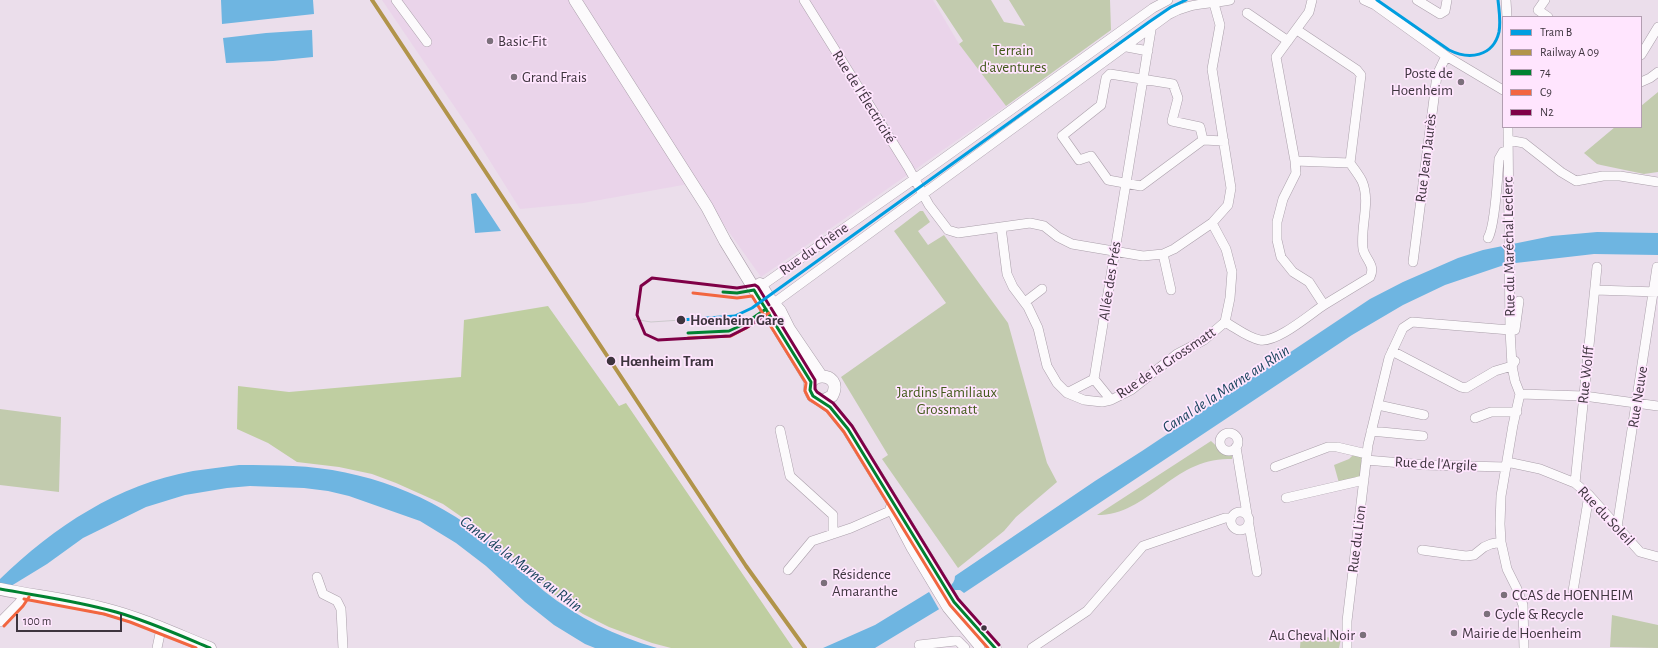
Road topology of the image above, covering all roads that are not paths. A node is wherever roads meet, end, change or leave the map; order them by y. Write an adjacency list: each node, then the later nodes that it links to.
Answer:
1 (396, 0): 21 (street)
2 (574, 0): 31 (main road)
3 (583, 0): 31 (main road)
4 (804, 0): 38 (street, Rue de l'Électricité)
5 (1168, 0): 38 (street, Rue du Chêne)
6 (1230, 0): 13 (street, Rue du Chêne)
7 (1312, 0): 19 (street)
8 (1364, 0): 25 (street)
9 (1417, 0): 10 (street)
10 (1447, 0)
11 (1506, 0): 15 (street)
12 (1544, 0): 16 (street)
13 (1213, 2): 34 (street); 41 (street, Rue du Chêne)
14 (1247, 13): 20 (street)
15 (1506, 16)
16 (1547, 16)
17 (1658, 27): 24 (street)
18 (1151, 30): 23 (street, Allée des Prés)
19 (1297, 30): 20 (street); 37 (street)
20 (1288, 41): 36 (street)
21 (427, 42)
22 (1127, 47): 23 (street)
23 (1148, 51): 27 (street, Allée des Prés)
24 (1642, 53)
25 (1446, 56): 29 (street); 47 (street, Rue Jean Jaurès)
26 (1658, 72): 28 (street)
27 (1143, 79): 32 (street); 40 (street, Allée des Prés); 40 (street)
28 (1642, 82)
29 (1502, 89)
30 (1508, 128): 33 (street, Rue du Maréchal Leclerc)
31 (663, 138): 50 (main road)
32 (1203, 140): 34 (street); 40 (street)
33 (1508, 140): 35 (street, Rue du Maréchal Leclerc); 39 (street)
34 (1224, 141): 42 (street)
35 (1508, 151): 44 (street); 60 (street, Rue du Maréchal Leclerc)
36 (1295, 161): 37 (street); 57 (street)
37 (1350, 163): 57 (street)
38 (914, 179): 41 (street, Rue de l'Électricité); 50 (street, Rue du Chêne)
39 (1658, 182)
40 (1126, 184): 45 (street, Allée des Prés)
41 (923, 194): 43 (street, Rue de l'Électricité); 58 (street, Rue du Chêne)
42 (1212, 223): 46 (street); 59 (street, Rue de la Grossmatt)
43 (1001, 227): 45 (street, Rue de l'Électricité); 56 (street, Rue de la Grossmatt)
44 (1488, 238)
45 (1115, 250): 46 (street, Rue de l'Électricité); 64 (street, Allée des Prés)
46 (1163, 254): 52 (street)
47 (1413, 262)
48 (1597, 267): 53 (street, Rue Wolff)
49 (1657, 267): 54 (street, Rue Neuve)
50 (758, 288): 58 (main road)
51 (1042, 289): 56 (street)
52 (1171, 290)
53 (1595, 290): 54 (street); 67 (street, Rue Wolff)
54 (1656, 292): 70 (street, Rue Neuve)
55 (1519, 301): 62 (street, Rue du Maréchal Leclerc)
56 (1025, 302): 65 (street, Rue de la Grossmatt)
57 (1324, 305): 59 (street)
58 (770, 306): 63 (main road)
59 (1225, 322): 69 (street, Rue de la Grossmatt)
60 (1510, 330): 61 (street, Rue du Lion); 62 (street, Rue du Maréchal Leclerc)
61 (1392, 351): 62 (street); 71 (street, Rue du Lion)
62 (1512, 366): 66 (street, Rue du Maréchal Leclerc)
63 (816, 379): 68 (main road); 68 (main road)
64 (1094, 379): 65 (street); 69 (street)
65 (1067, 393): 69 (street, Rue de la Grossmatt)
66 (1520, 394): 67 (street); 73 (street, Rue du Maréchal Leclerc)
67 (1584, 396): 70 (street); 85 (street, Rue Wolff)
68 (827, 398): 76 (main road)
69 (1111, 400)
70 (1637, 403): 72 (street); 92 (street, Rue Neuve)
71 (1378, 405): 74 (street); 78 (street, Rue du Lion)
72 (1658, 406)
73 (1517, 412): 75 (street); 82 (street, Rue du Maréchal Leclerc)
74 (1424, 416)
75 (1474, 418)
76 (848, 429): 88 (street); 100 (main road)
77 (780, 430): 93 (street)
78 (1371, 431): 79 (street); 81 (street, Rue du Lion)
79 (1423, 436)
80 (1236, 447): 89 (street)
81 (1367, 457): 82 (street, Rue de l'Argile); 83 (street, Rue de l'Argile); 84 (street, Rue du Lion)
82 (1507, 465): 85 (street, Rue du Soleil); 94 (street, Rue du Maréchal Leclerc)
83 (1275, 467)
84 (1364, 480): 87 (street); 116 (street, Rue du Lion)
85 (1576, 483): 86 (street, Rue du Soleil)
86 (1589, 495): 92 (street, Rue du Soleil); 102 (street)
87 (1286, 498)
88 (892, 510): 93 (street); 100 (street)
89 (1247, 514): 90 (street); 91 (street)
90 (1231, 518): 91 (street); 115 (street)
91 (1249, 525): 98 (street)
92 (1617, 527): 96 (street, Rue du Soleil)
93 (833, 534): 97 (street)
94 (1501, 542): 95 (street); 117 (street, Rue du Maréchal Leclerc)
95 (1422, 550)
96 (1658, 557)
97 (788, 570)
98 (1257, 572)
99 (317, 577): 110 (street)
100 (935, 581): 104 (main road)
101 (4, 590): 103 (main road)
102 (1573, 591)
103 (24, 594): 105 (street); 106 (main road)
104 (952, 605): 112 (street); 113 (main road); 114 (main road)
105 (0, 622)
106 (161, 629): 108 (street); 109 (main road)
107 (919, 645): 111 (street)
108 (157, 648)
109 (210, 648)
110 (342, 648)
111 (965, 648)
112 (980, 648)
113 (986, 648)
114 (995, 648)
115 (1032, 648)
116 (1346, 648)
117 (1524, 648)

